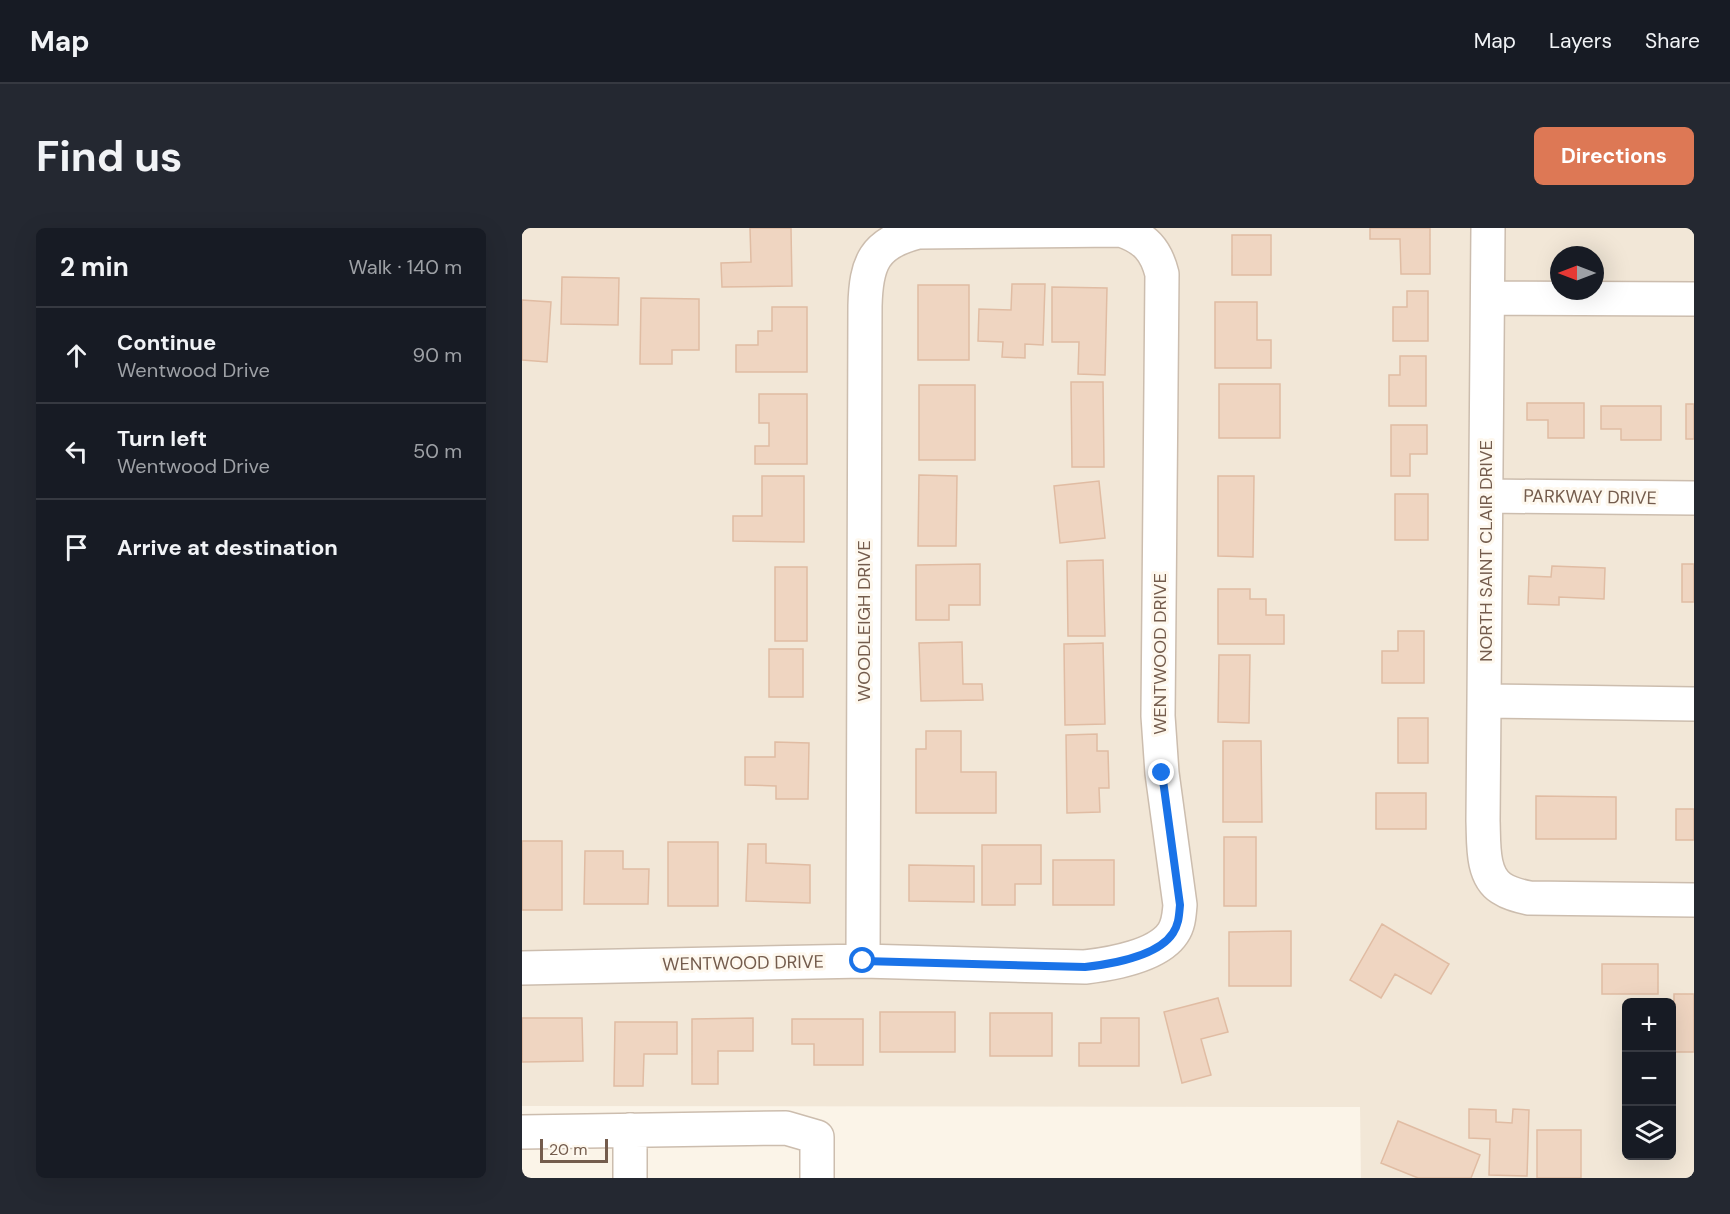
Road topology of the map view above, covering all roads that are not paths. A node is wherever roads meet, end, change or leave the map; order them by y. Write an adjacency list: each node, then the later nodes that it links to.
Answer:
1 (1488, 228): 3 (street, NORTH SAINT CLAIR DRIVE)
2 (866, 281): 10 (street, WOODLEIGH DRIVE); 10 (street, WENTWOOD DRIVE)
3 (1488, 298): 4 (street); 5 (street, NORTH SAINT CLAIR DRIVE)
4 (1694, 300)
5 (1486, 496): 6 (street, PARKWAY DRIVE); 7 (street, NORTH SAINT CLAIR DRIVE)
6 (1694, 498)
7 (1485, 701): 8 (street); 9 (street, NORTH SAINT CLAIR DRIVE)
8 (1694, 704)
9 (1694, 900)
10 (863, 961): 11 (street, WENTWOOD DRIVE)
11 (522, 968)
12 (630, 1130): 13 (street); 14 (street); 15 (street)
13 (522, 1132)
14 (630, 1178)
15 (818, 1178)

